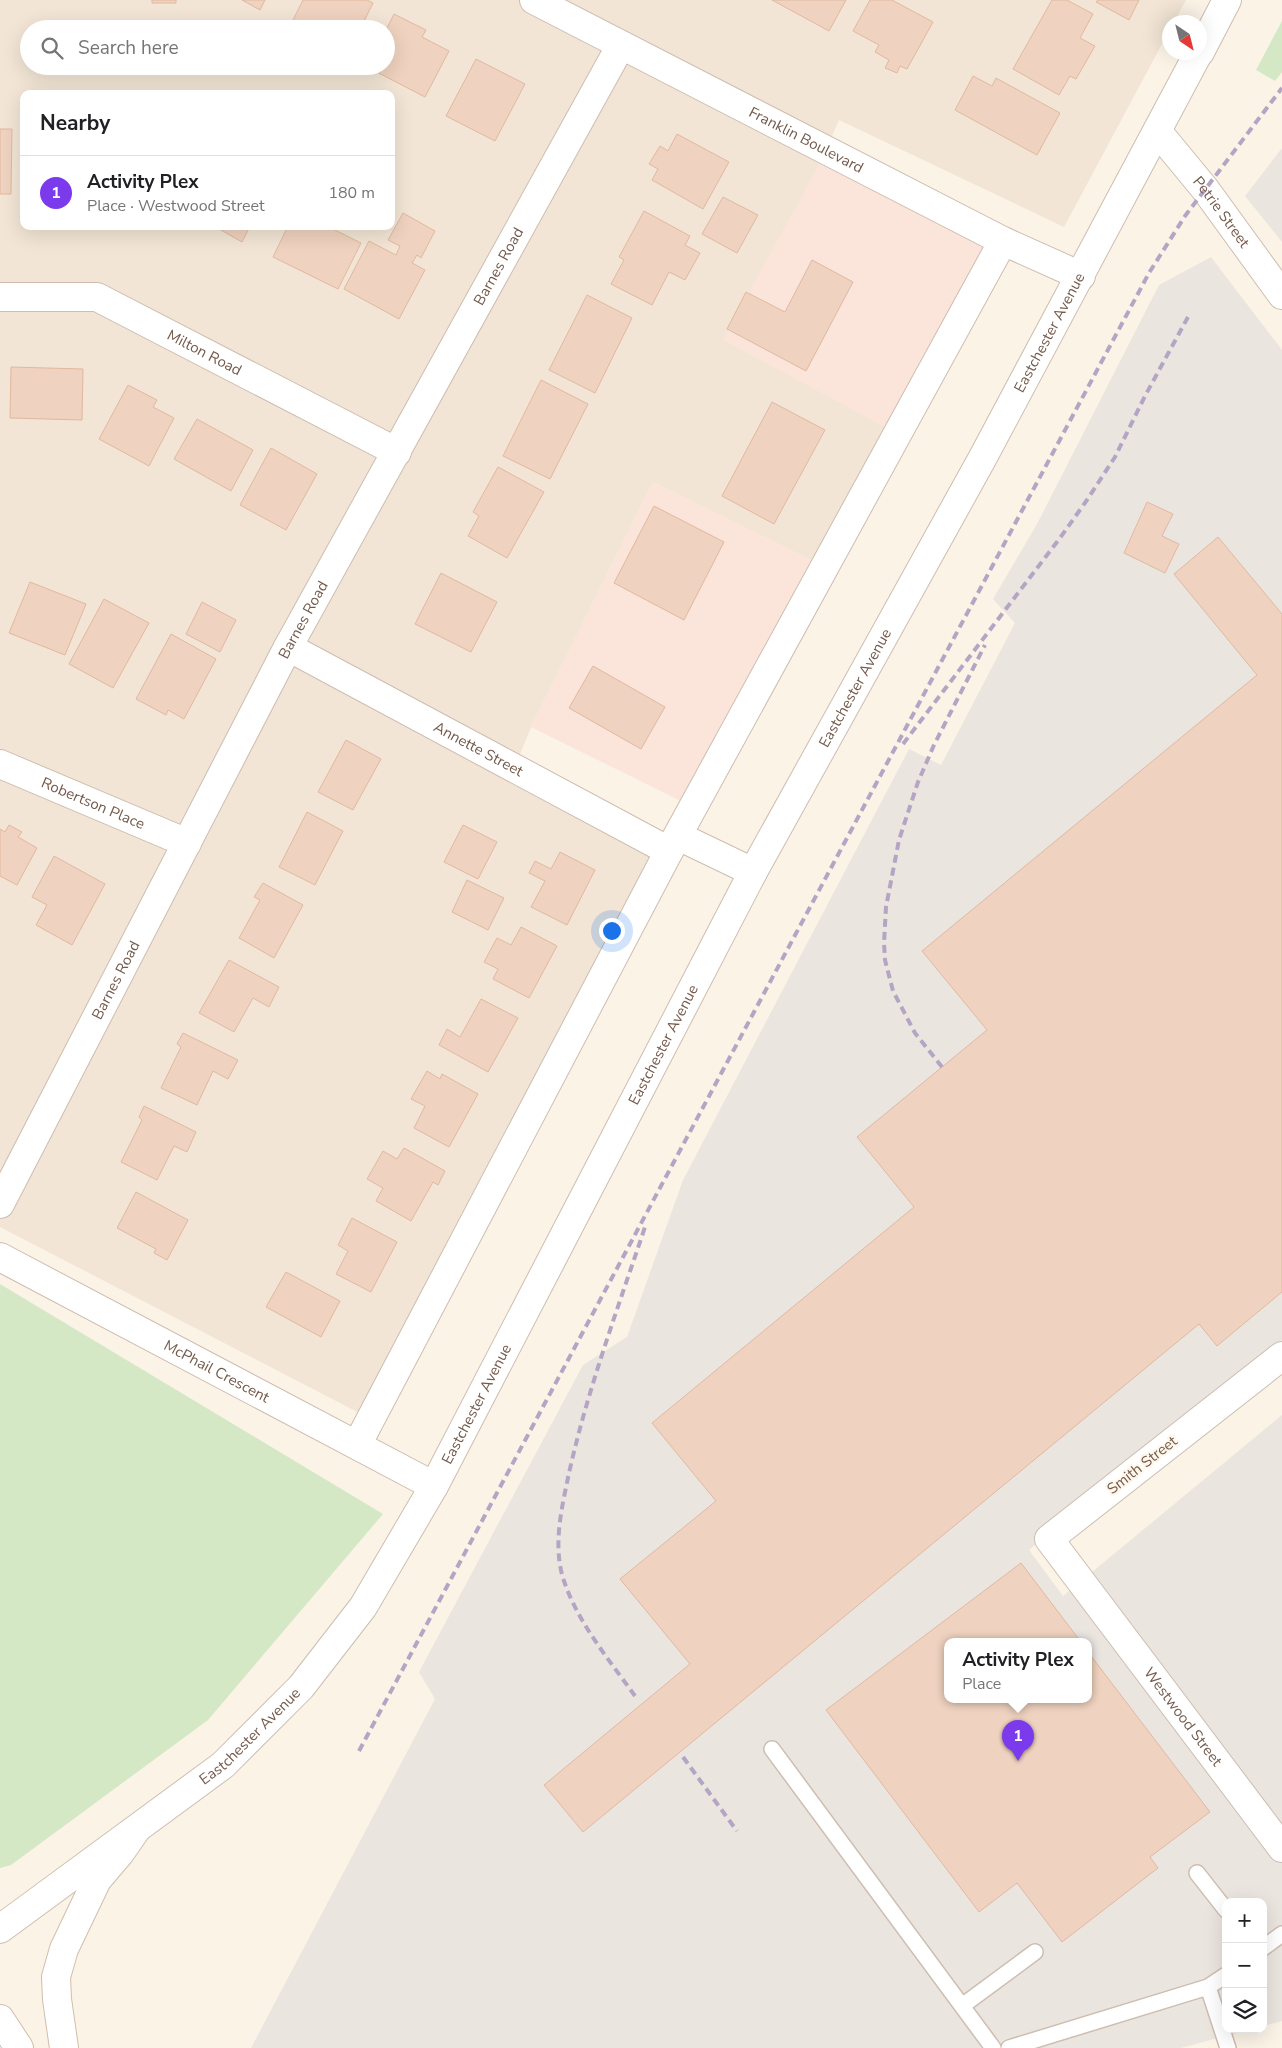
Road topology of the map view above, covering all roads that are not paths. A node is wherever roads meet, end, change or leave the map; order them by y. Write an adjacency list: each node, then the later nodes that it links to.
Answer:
1 (534, 0): 4 (street, Franklin Boulevard)
2 (1227, 0): 3 (street, Eastchester Avenue)
3 (1207, 37)
4 (621, 45): 7 (street, Franklin Boulevard); 11 (street, Barnes Road)
5 (1195, 60): 6 (street, Eastchester Avenue)
6 (1158, 132): 8 (street, Eastchester Avenue); 9 (street, Petrie Street)
7 (1003, 242): 8 (street, Franklin Boulevard); 15 (street)
8 (1081, 276): 16 (street, Eastchester Avenue)
9 (1282, 295)
10 (0, 297): 11 (street, Milton Road)
11 (397, 452): 12 (street, Barnes Road)
12 (288, 647): 14 (street, Barnes Road); 15 (street, Annette Street)
13 (0, 764): 14 (street, Robertson Place)
14 (187, 843): 17 (street, Barnes Road)
15 (674, 843): 16 (street, Annette Street); 20 (street)
16 (753, 872): 21 (street, Eastchester Avenue)
17 (0, 1204)
18 (0, 1257): 20 (street, McPhail Crescent)
19 (1282, 1356): 22 (street, Smith Street)
20 (357, 1445): 21 (street, McPhail Crescent)
21 (434, 1486): 24 (street, Eastchester Avenue)
22 (1084, 1585): 25 (street, Westwood Street)
23 (772, 1749): 34 (lane)
24 (136, 1830): 28 (street, Eastchester Avenue); 37 (street)
25 (1282, 1848)
26 (1197, 1873): 27 (lane)
27 (1222, 1905)
28 (0, 1929)
29 (1282, 1934): 30 (lane)
30 (1267, 1945)
31 (1035, 1952): 34 (lane)
32 (1222, 1978): 33 (lane)
33 (1208, 1987): 39 (lane); 40 (lane)
34 (962, 2006): 38 (lane)
35 (0, 2020): 36 (street)
36 (19, 2048)
37 (64, 2048)
38 (994, 2048)
39 (1008, 2048)
40 (1228, 2048)

